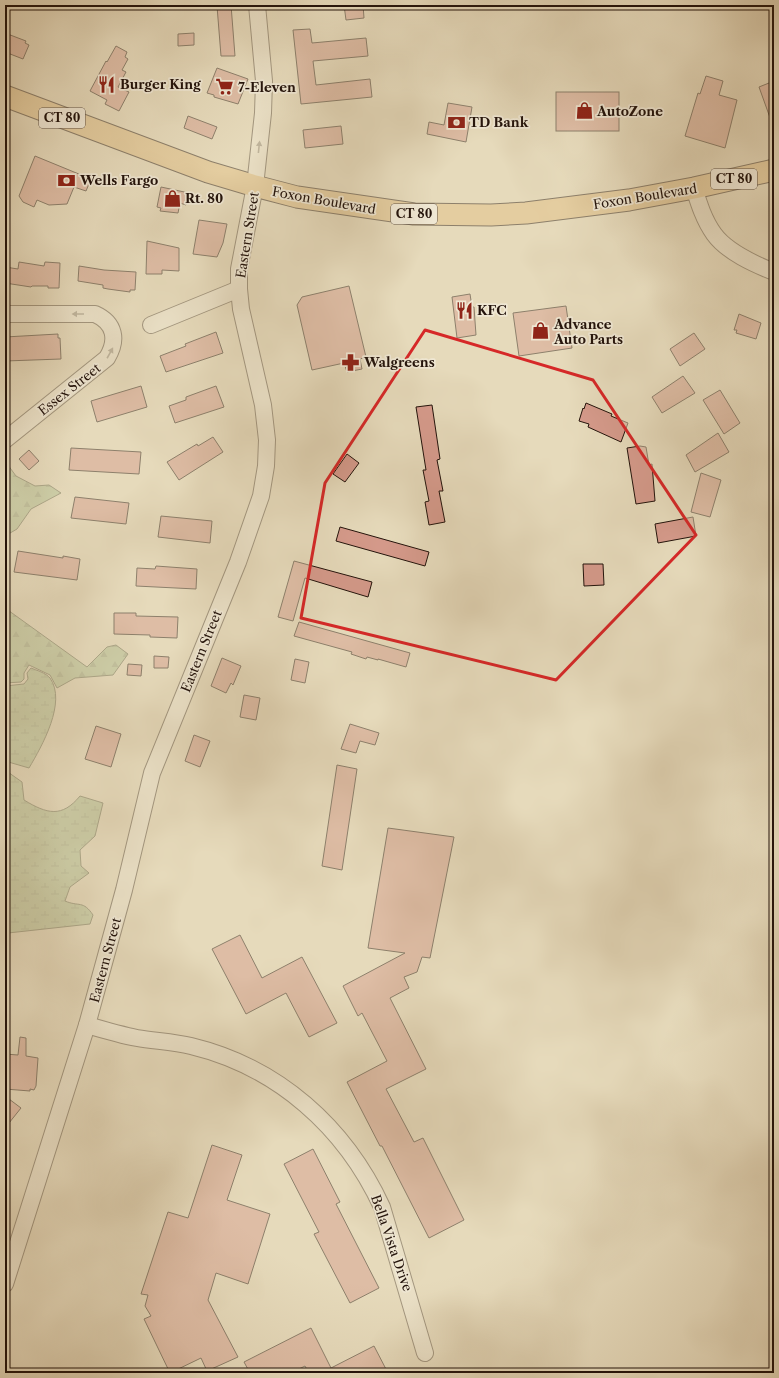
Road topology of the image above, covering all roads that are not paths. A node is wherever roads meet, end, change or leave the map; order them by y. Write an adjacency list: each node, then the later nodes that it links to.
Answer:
1 (257, 5): 4 (street, Eastern Street, one-way to 1)
2 (5, 96): 4 (main road, Foxon Boulevard / CT 80)
3 (774, 170): 5 (main road, Foxon Boulevard / CT 80)
4 (255, 186): 5 (main road, Foxon Boulevard / CT 80); 7 (street, Eastern Street)
5 (694, 188): 6 (street)
6 (774, 272)
7 (239, 289): 9 (street); 11 (street, Eastern Street)
8 (5, 314): 10 (street, Essex Street, one-way to 8)
9 (151, 325)
10 (5, 440)
11 (87, 1026): 12 (street, Eastern Street); 13 (street, Bella Vista Drive)
12 (5, 1284)
13 (426, 1353)

